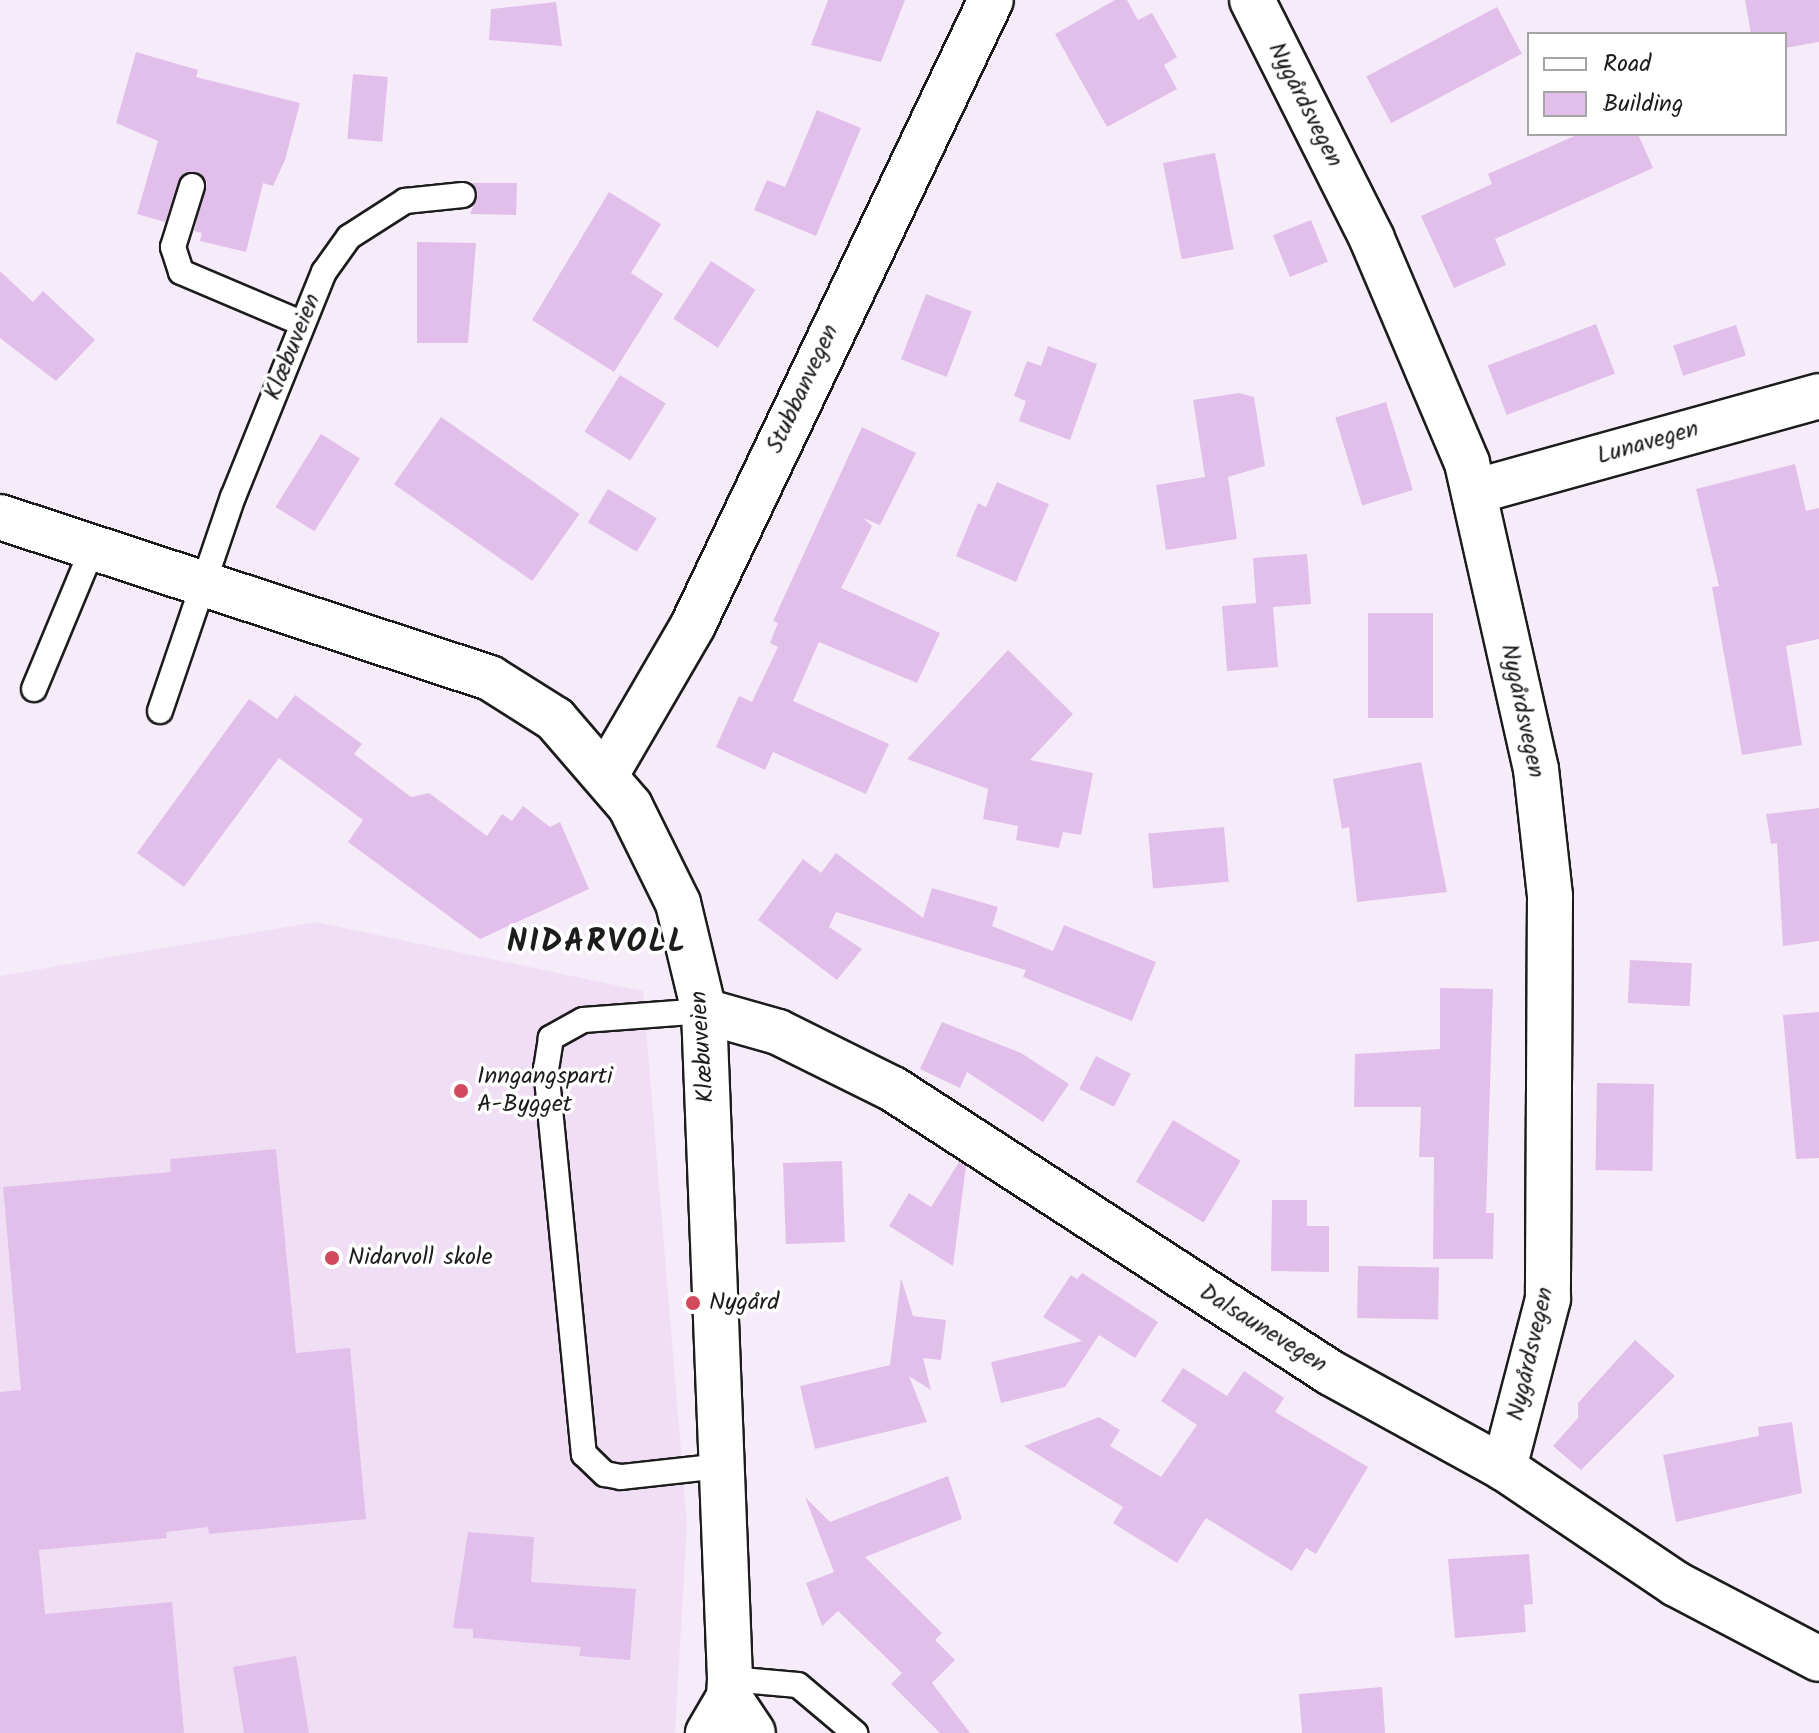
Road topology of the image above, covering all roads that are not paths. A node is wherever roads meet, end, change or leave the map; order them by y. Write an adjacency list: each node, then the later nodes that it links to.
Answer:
1 (991, 0): 13 (street, Stubbanvegen)
2 (1252, 0): 7 (street, Nygårdsvegen)
3 (192, 186): 5 (lane)
4 (463, 195): 5 (lane, Klæbuveien)
5 (301, 323): 10 (lane, Klæbuveien)
6 (1819, 396): 7 (street, Lunavegen)
7 (1477, 491): 16 (street, Nygårdsvegen)
8 (0, 517): 9 (street, Klæbuveien)
9 (94, 545): 10 (street, Klæbuveien); 11 (lane)
10 (207, 580): 12 (lane); 13 (street, Klæbuveien)
11 (34, 689)
12 (160, 711)
13 (607, 773): 14 (street, Klæbuveien)
14 (704, 1011): 15 (street, Klæbuveien); 15 (lane); 16 (street, Dalsaunevegen)
15 (721, 1466): 18 (street, Klæbuveien)
16 (1504, 1468): 17 (street, Dalsaunevegen)
17 (1819, 1659)
18 (722, 1703): 19 (street); 20 (lane)
19 (753, 1733)
20 (855, 1733)

